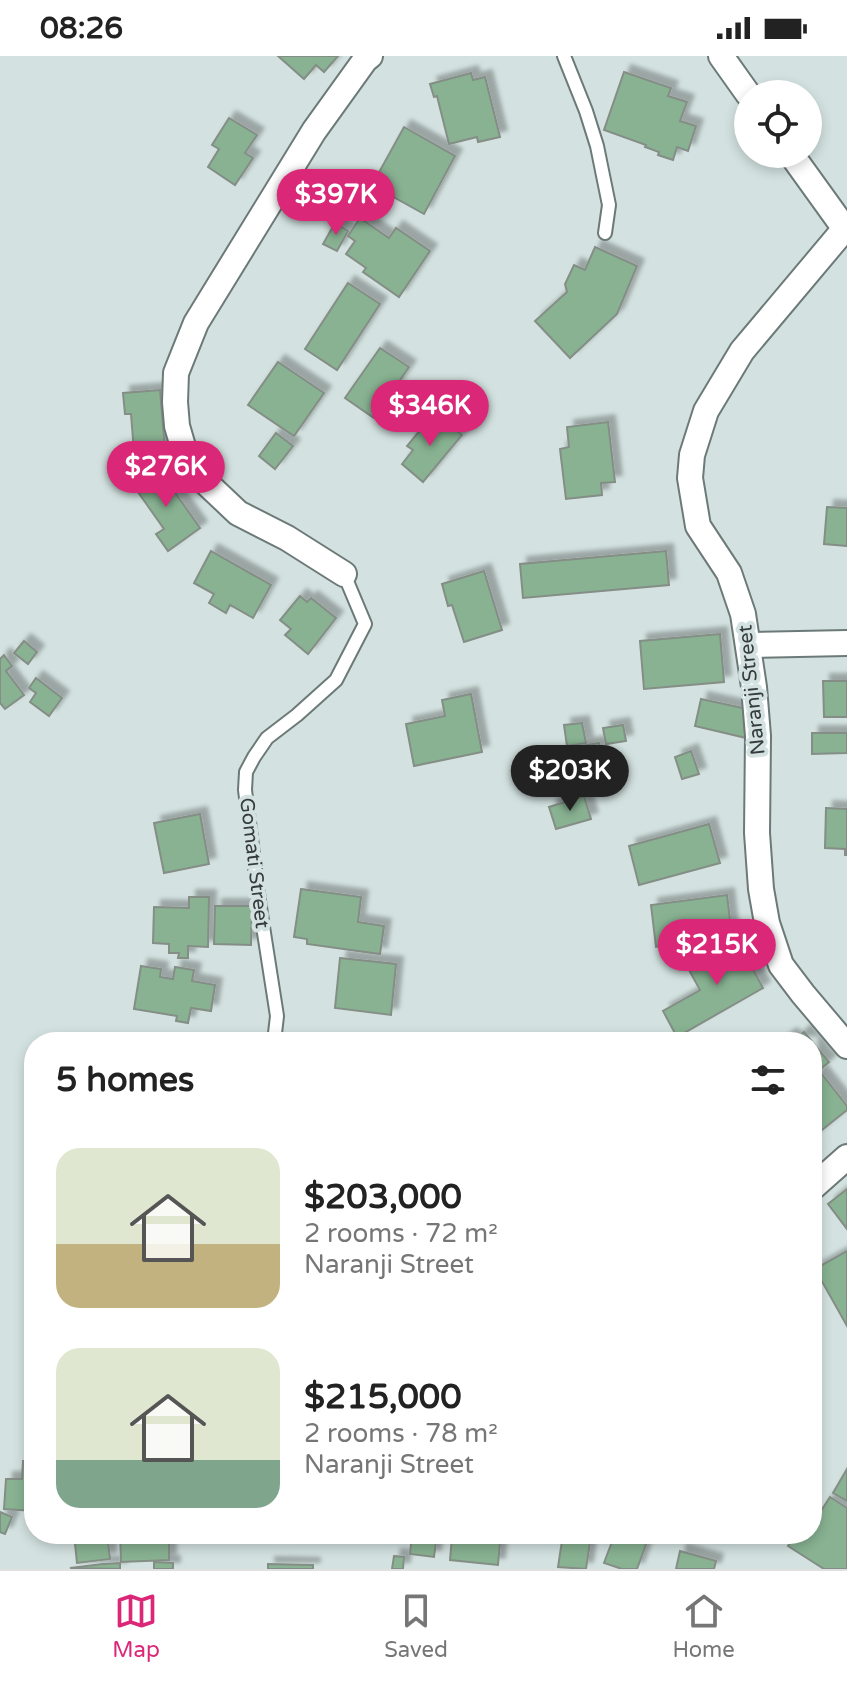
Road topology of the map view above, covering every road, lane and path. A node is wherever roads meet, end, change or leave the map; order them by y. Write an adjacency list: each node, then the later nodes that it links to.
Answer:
1 (370, 56): 8 (street, Gomati Street)
2 (564, 56): 7 (lane)
3 (721, 56): 4 (street)
4 (738, 80)
5 (802, 168): 6 (street)
6 (846, 227): 10 (street, Naranji Street)
7 (605, 233)
8 (344, 574): 11 (lane, Gomati Street)
9 (847, 643): 10 (street)
10 (748, 645): 12 (street, Naranji Street)
11 (275, 1032)
12 (847, 1046)
13 (847, 1157): 14 (street)
14 (822, 1179)

